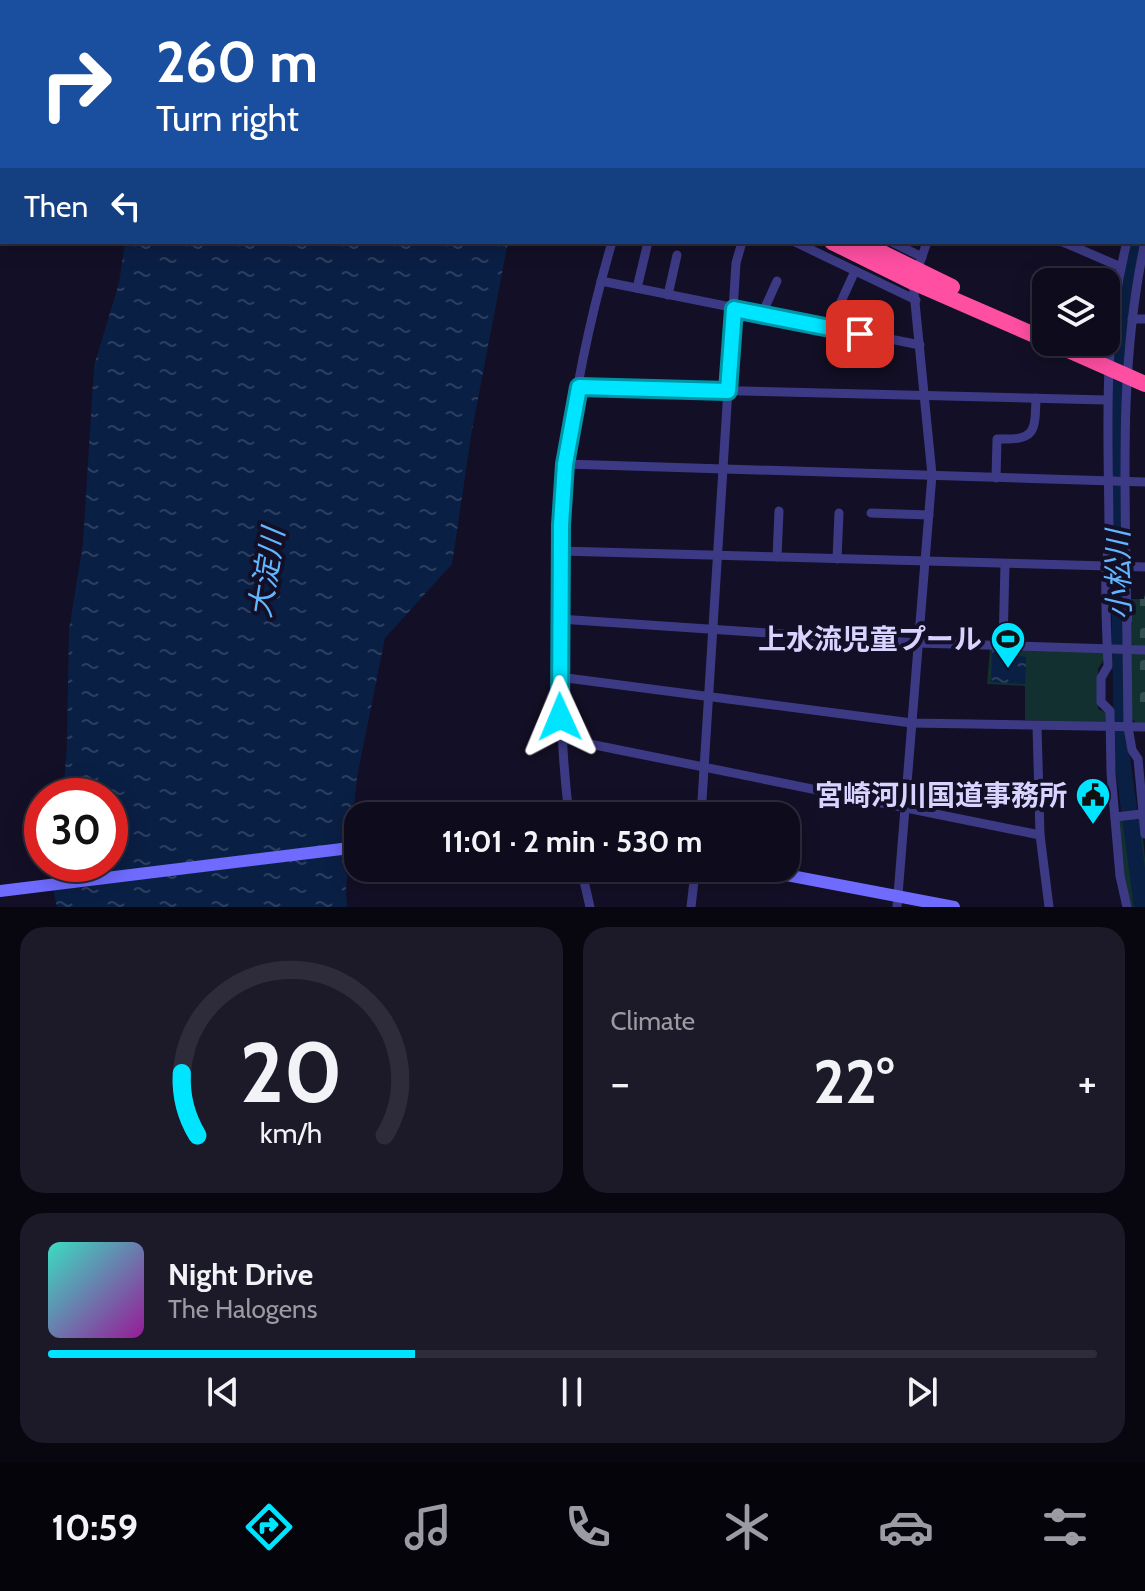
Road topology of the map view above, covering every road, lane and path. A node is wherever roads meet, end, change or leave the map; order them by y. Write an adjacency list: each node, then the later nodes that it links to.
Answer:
1 (611, 244): 16 (street)
2 (648, 244): 18 (street)
3 (741, 244): 22 (street)
4 (799, 244): 15 (street)
5 (838, 244): 14 (highway)
6 (864, 244): 14 (highway)
7 (894, 244): 14 (street)
8 (926, 244): 14 (street)
9 (1068, 244): 13 (street)
10 (1127, 244): 13 (street)
11 (1145, 247): 21 (street)
12 (677, 255): 19 (street)
13 (1121, 267): 32 (street)
14 (917, 270): 20 (street); 26 (highway); 28 (highway)
15 (855, 271): 20 (street); 27 (street)
16 (601, 281): 18 (street); 35 (street)
17 (777, 281): 23 (street)
18 (637, 288): 19 (street)
19 (668, 295): 22 (street)
20 (916, 300): 29 (street)
21 (1140, 300): 24 (street)
22 (734, 309): 23 (street); 36 (street)
23 (762, 314): 27 (street)
24 (1132, 319): 25 (street); 32 (street)
25 (1145, 319)
26 (1032, 322)
27 (829, 328): 29 (street)
28 (1032, 332)
29 (920, 345): 37 (street)
30 (1090, 356): 32 (highway)
31 (1101, 356): 32 (highway)
32 (1118, 366): 33 (highway); 34 (highway); 39 (street); 45 (street)
33 (1145, 372)
34 (1145, 384)
35 (579, 387): 36 (street); 40 (street)
36 (728, 391): 37 (street); 41 (street)
37 (925, 396): 38 (street); 42 (street)
38 (1036, 398): 39 (street); 43 (street)
39 (1106, 400): 44 (street)
40 (565, 464): 41 (street); 51 (street)
41 (723, 469): 42 (street); 52 (street)
42 (932, 475): 43 (street); 50 (street)
43 (996, 478): 44 (street)
44 (1107, 481): 45 (street); 57 (street)
45 (1124, 482): 46 (street); 58 (street)
46 (1145, 482)
47 (779, 511): 53 (street)
48 (839, 513): 54 (street)
49 (871, 513): 50 (street)
50 (929, 515): 55 (street)
51 (560, 551): 52 (street); 60 (street)
52 (717, 556): 53 (street); 61 (street)
53 (777, 557): 54 (street)
54 (837, 559): 55 (street)
55 (925, 561): 56 (street); 62 (street)
56 (1005, 564): 57 (street); 63 (street)
57 (1108, 566): 58 (street); 64 (street)
58 (1126, 567): 59 (street); 65 (street)
59 (1145, 567)
60 (559, 619): 61 (street); 67 (street)
61 (712, 628): 62 (street); 68 (street)
62 (918, 643): 63 (street); 69 (street)
63 (1003, 645): 64 (street)
64 (1108, 649): 65 (street); 71 (street)
65 (1127, 650): 66 (street); 72 (street)
66 (1145, 650)
67 (559, 677): 68 (street); 74 (street)
68 (708, 696): 69 (street); 76 (street)
69 (912, 723): 70 (street); 79 (street)
70 (1037, 726): 71 (street); 83 (street)
71 (1111, 727): 72 (street); 81 (street)
72 (1128, 727): 73 (street); 75 (street)
73 (1145, 727)
74 (560, 738): 76 (street); 77 (street)
75 (1141, 760): 80 (street)
76 (704, 767): 78 (street); 79 (street)
77 (567, 802)
78 (702, 802)
79 (906, 807): 83 (street); 89 (street)
80 (1142, 814): 81 (street); 82 (street)
81 (1115, 817): 94 (street)
82 (1145, 834)
83 (1040, 835): 93 (street)
84 (344, 849): 88 (street)
85 (800, 878): 89 (street)
86 (584, 882): 90 (street)
87 (694, 882): 91 (street)
88 (0, 891)
89 (898, 902): 92 (street)
90 (590, 907)
91 (691, 907)
92 (954, 907)
93 (1049, 907)
94 (1127, 907)

